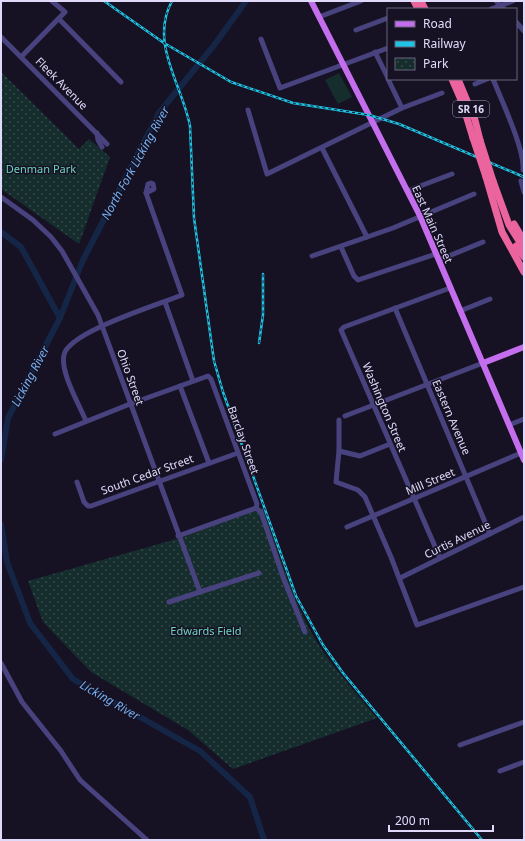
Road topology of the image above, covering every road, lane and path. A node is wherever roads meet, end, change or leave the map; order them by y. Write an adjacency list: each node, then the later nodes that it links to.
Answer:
1 (52, 1): 9 (street)
2 (311, 1): 7 (main road, East Main Street)
3 (361, 1): 7 (street)
4 (496, 1): 6 (street)
5 (513, 1): 6 (street)
6 (502, 7)
7 (319, 17): 18 (main road, East Main Street)
8 (387, 18): 11 (street)
9 (59, 19): 17 (street); 25 (street)
10 (517, 23): 12 (street)
11 (356, 30)
12 (524, 31)
13 (1, 37): 17 (street, Fleek Avenue)
14 (261, 38): 18 (street)
15 (387, 48): 16 (street)
16 (375, 52): 18 (street); 19 (street)
17 (21, 56): 32 (street, Fleek Avenue)
18 (343, 65): 30 (main road, East Main Street)
19 (387, 77)
20 (388, 80): 28 (street)
21 (452, 80): 31 (highway, SR 16)
22 (458, 80): 31 (highway, SR 16)
23 (485, 80): 26 (street)
24 (493, 80): 34 (street)
25 (121, 82)
26 (475, 84)
27 (442, 93): 28 (street)
28 (402, 108): 30 (street)
29 (248, 110): 33 (street)
30 (373, 123): 33 (street); 37 (main road, East Main Street)
31 (477, 139): 42 (highway, SR 16, bridge); 44 (highway, SR 16, bridge)
32 (105, 146)
33 (322, 148): 45 (street)
34 (523, 170)
35 (452, 174): 37 (street)
36 (521, 181): 38 (street)
37 (407, 191): 43 (main road, East Main Street)
38 (524, 192)
39 (146, 193): 56 (street)
40 (474, 194): 43 (street)
41 (1, 197): 59 (street, Ohio Street)
42 (500, 204): 46 (highway); 49 (highway, SR 16)
43 (420, 216): 45 (street); 51 (main road, East Main Street)
44 (499, 219): 52 (highway, SR 16); 53 (highway)
45 (367, 237): 48 (street)
46 (524, 241)
47 (483, 242): 51 (street)
48 (341, 247): 50 (street); 51 (street)
49 (524, 250)
50 (312, 256)
51 (437, 257): 54 (main road, East Main Street)
52 (524, 257)
53 (524, 272)
54 (450, 288): 57 (street); 58 (main road, East Main Street)
55 (490, 300): 58 (street)
56 (165, 302): 59 (street); 62 (street)
57 (395, 308): 63 (street, Eastern Avenue); 66 (street, Washington Street)
58 (460, 311): 61 (main road, East Main Street)
59 (102, 326): 65 (street, Ohio Street); 70 (street)
60 (524, 347): 61 (main road)
61 (483, 363): 63 (street); 71 (main road, East Main Street)
62 (194, 381): 64 (street); 75 (street, Barclay Street)
63 (427, 384): 66 (street); 79 (street, Eastern Avenue)
64 (180, 386): 65 (street); 78 (street)
65 (130, 404): 70 (street); 80 (street, Ohio Street)
66 (374, 405): 67 (street); 73 (street, Washington Street)
67 (345, 416)
68 (524, 419): 71 (street)
69 (338, 420): 74 (street)
70 (86, 421): 72 (street)
71 (509, 424): 76 (main road, East Main Street)
72 (55, 434)
73 (390, 444): 74 (street); 82 (street, Washington Street)
74 (339, 451): 84 (street)
75 (238, 453): 78 (street, South Cedar Street); 83 (street, Barclay Street)
76 (521, 453): 77 (main road, East Main Street); 79 (street, Mill Street)
77 (524, 460)
78 (209, 463): 80 (street, South Cedar Street)
79 (466, 477): 82 (street, Mill Street); 87 (street, Eastern Avenue)
80 (158, 481): 81 (street, South Cedar Street); 88 (street, Ohio Street)
81 (77, 482)
82 (415, 498): 84 (street, Mill Street); 89 (street, Washington Street)
83 (256, 508): 88 (street); 95 (street, Barclay Street)
84 (373, 516): 86 (street, Mill Street); 91 (street)
85 (524, 517): 87 (street, Curtis Avenue)
86 (346, 527)
87 (490, 534): 89 (street, Curtis Avenue)
88 (178, 536): 93 (street, Ohio Street)
89 (440, 558): 91 (street, Curtis Avenue)
90 (259, 573): 93 (street)
91 (400, 578): 92 (street)
92 (524, 587)
93 (200, 592): 94 (street)
94 (169, 602)
95 (305, 632)
96 (1, 663): 101 (street)
97 (524, 722): 98 (street)
98 (460, 745)
99 (524, 762): 100 (street)
100 (500, 771)
101 (147, 840)

